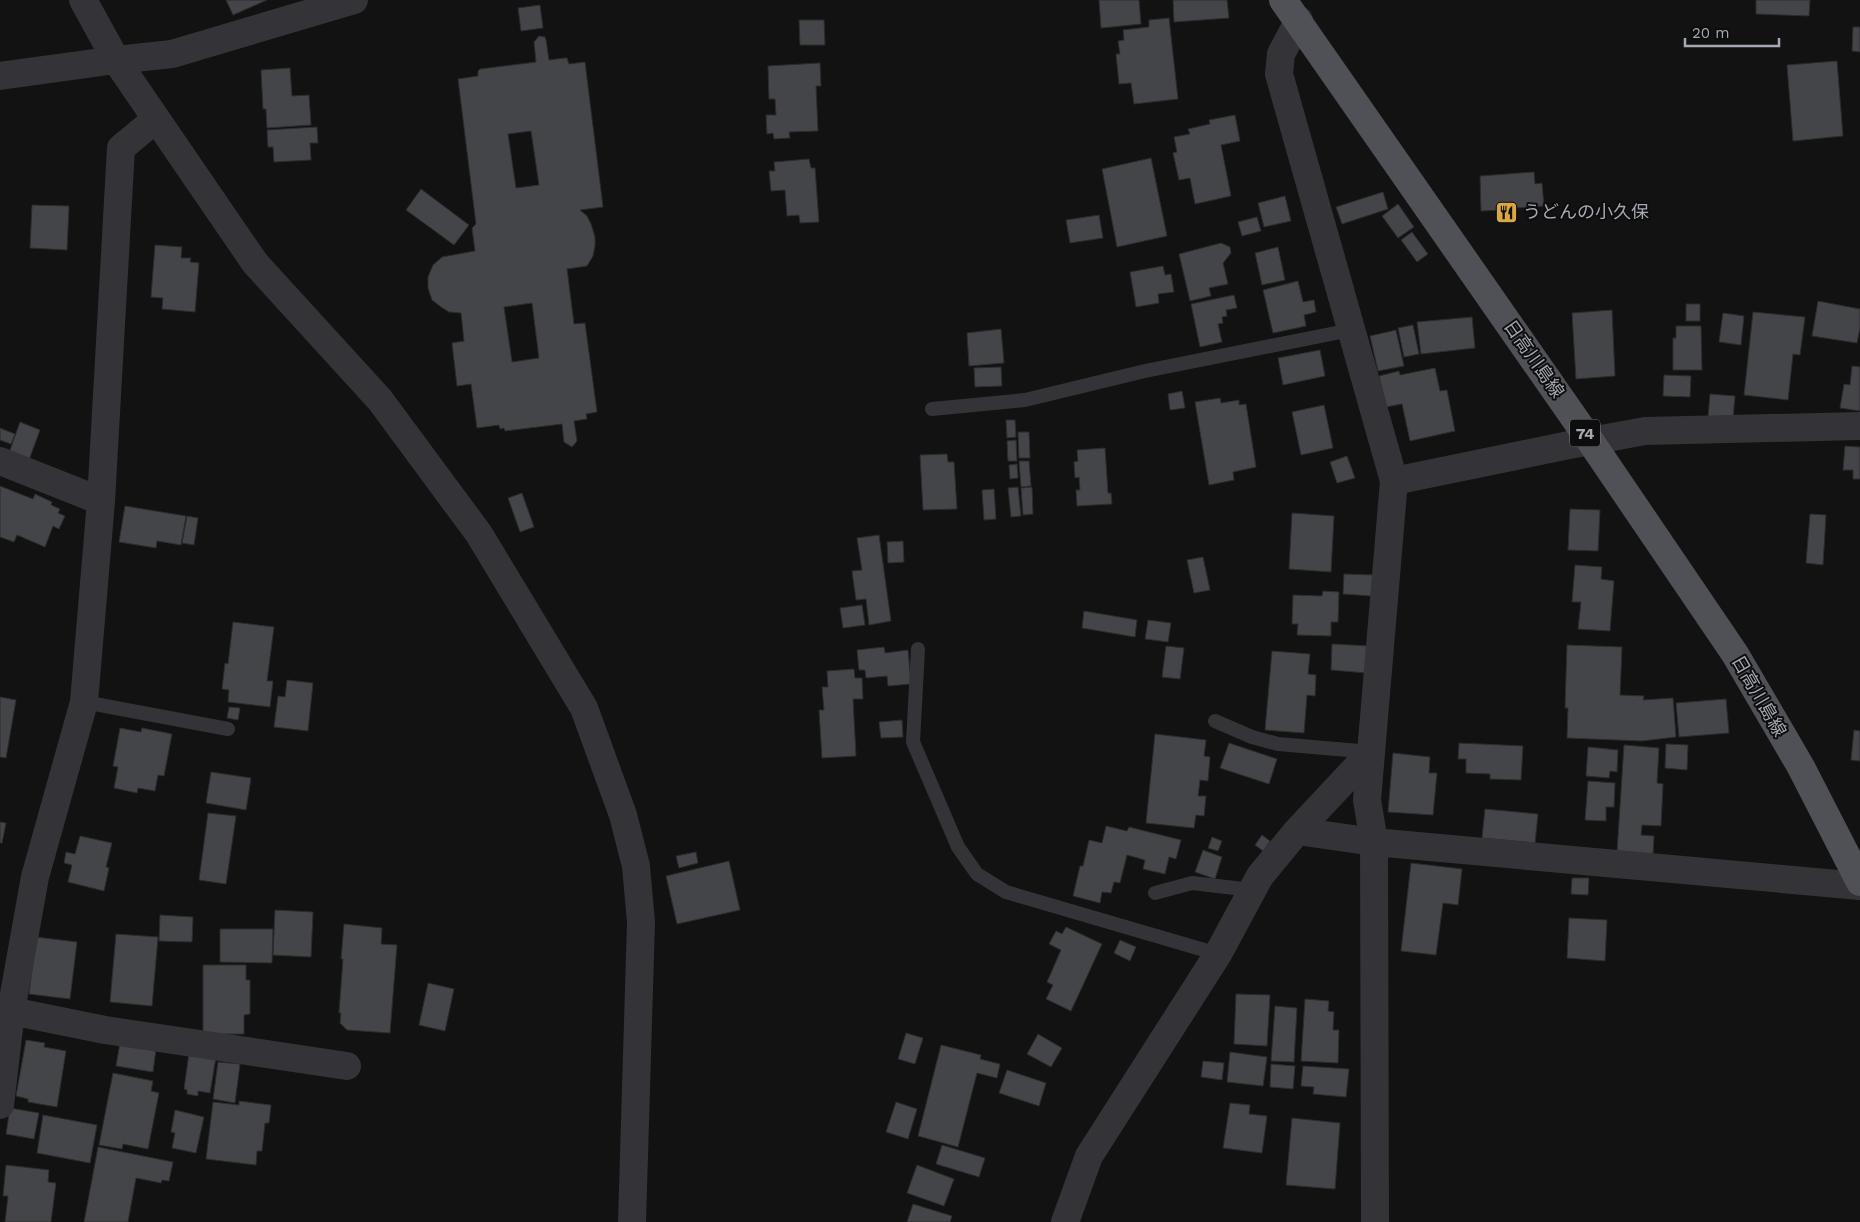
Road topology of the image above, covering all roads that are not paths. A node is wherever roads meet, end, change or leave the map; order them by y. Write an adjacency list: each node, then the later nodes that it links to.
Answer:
1 (83, 0): 4 (street)
2 (354, 0): 4 (street)
3 (1291, 10): 7 (street); 10 (main road, 日高川島線 / 74)
4 (116, 60): 5 (street); 6 (street)
5 (0, 76)
6 (156, 119): 13 (street); 29 (street)
7 (1351, 330): 8 (lane); 12 (street)
8 (932, 409)
9 (1860, 426): 10 (street)
10 (1591, 442): 12 (street); 21 (main road, 日高川島線 / 74)
11 (0, 461): 13 (street)
12 (1394, 481): 18 (street)
13 (101, 500): 15 (street)
14 (918, 649): 25 (lane)
15 (84, 702): 17 (lane); 26 (street)
16 (1215, 721): 18 (lane)
17 (228, 729)
18 (1371, 752): 19 (street); 20 (street)
19 (1297, 831): 20 (street); 23 (street)
20 (1374, 842): 22 (street); 31 (street)
21 (1860, 882)
22 (1860, 886)
23 (1252, 890): 24 (lane); 25 (street)
24 (1154, 894)
25 (1218, 954): 30 (street)
26 (5, 1011): 27 (street); 28 (street)
27 (347, 1066)
28 (0, 1105)
29 (632, 1222)
30 (1065, 1222)
31 (1375, 1222)

